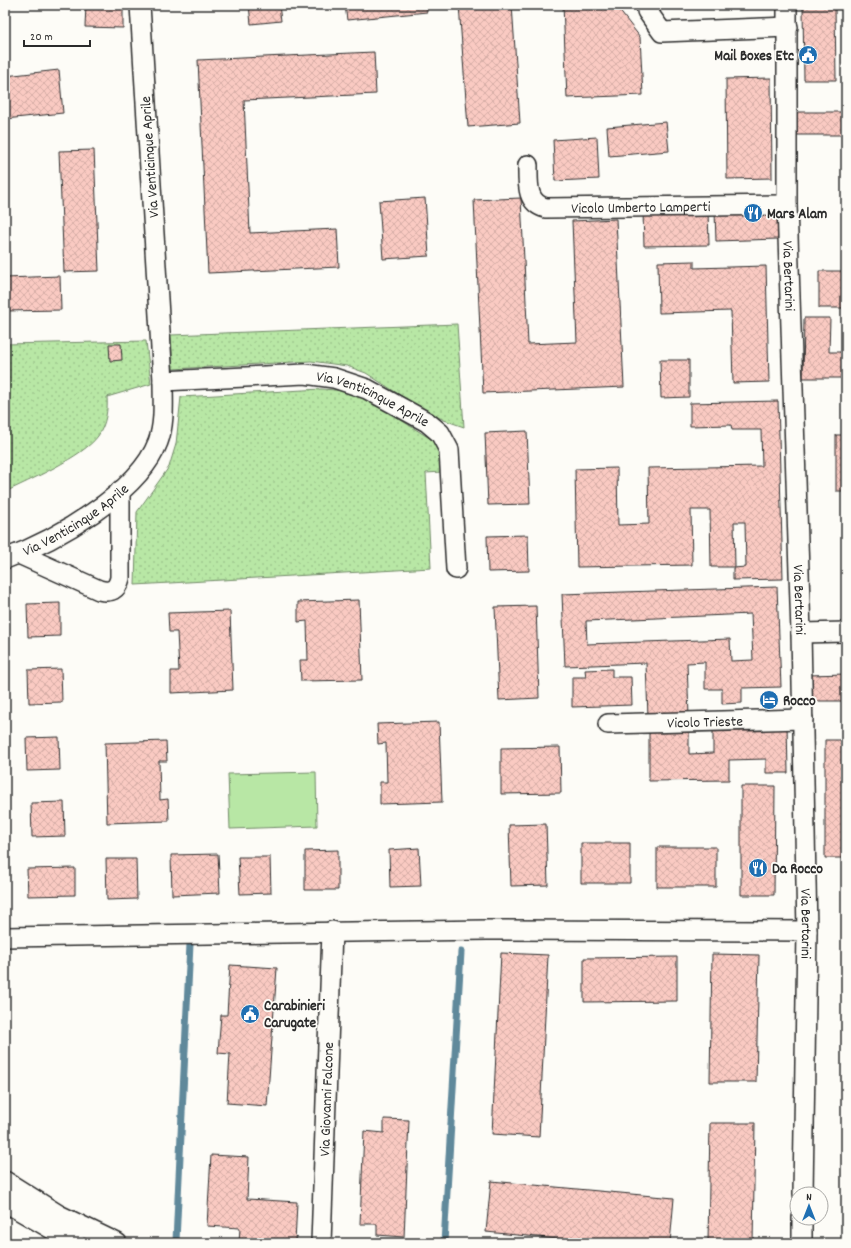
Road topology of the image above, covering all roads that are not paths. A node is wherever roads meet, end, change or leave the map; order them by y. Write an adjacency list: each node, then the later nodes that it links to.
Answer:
1 (140, 5): 7 (street, Via Venticinque Aprile)
2 (652, 5): 4 (street)
3 (787, 5): 4 (street, Via Bertarini)
4 (788, 27): 6 (street, Via Bertarini)
5 (528, 165): 6 (street, Vicolo Umberto Lamperti)
6 (787, 205): 12 (street, Via Bertarini)
7 (163, 382): 8 (street, Via Venticinque Aprile); 10 (street, Via Venticinque Aprile)
8 (120, 491): 9 (street, Via Venticinque Aprile); 9 (street)
9 (12, 556)
10 (456, 569)
11 (846, 632): 12 (street)
12 (801, 633): 13 (street, Via Bertarini)
13 (802, 719): 14 (street, Vicolo Trieste); 16 (street, Via Bertarini)
14 (608, 724)
15 (332, 931): 16 (street); 17 (street); 24 (street, Via Giovanni Falcone)
16 (807, 931): 19 (street, Via Bertarini)
17 (5, 937)
18 (5, 1180): 23 (street)
19 (803, 1186)
20 (5, 1202): 22 (street)
21 (802, 1226): 25 (street)
22 (76, 1243)
23 (117, 1243)
24 (321, 1243)
25 (802, 1243)

